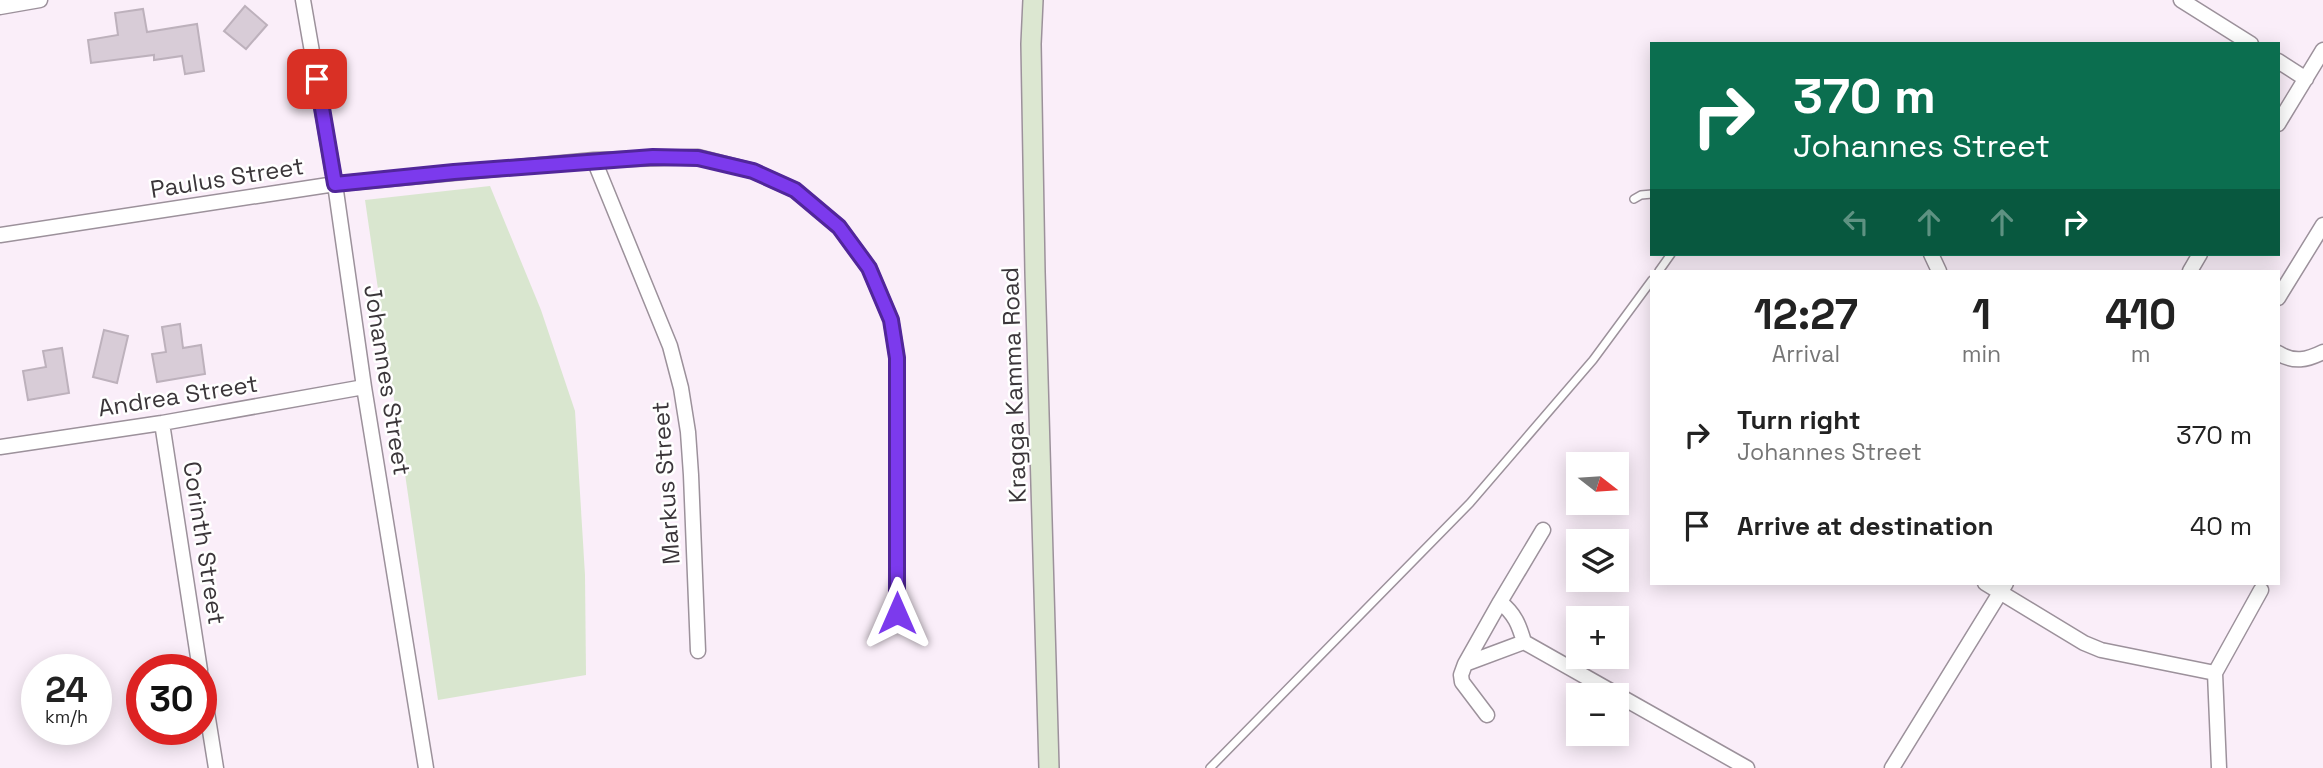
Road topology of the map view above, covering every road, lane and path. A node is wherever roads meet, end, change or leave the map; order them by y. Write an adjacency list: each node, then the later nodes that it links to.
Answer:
1 (40, 0): 5 (street)
2 (303, 0): 12 (street, Johannes Street)
3 (1033, 0): 40 (main road, Kragga Kamma Road)
4 (2181, 0): 6 (street)
5 (0, 6)
6 (2248, 42)
7 (2323, 50): 9 (street)
8 (2280, 62): 9 (street)
9 (2306, 79): 10 (street)
10 (2280, 121)
11 (594, 160): 12 (street, Paulus Street); 30 (street, Paulus Street); 32 (street, Markus Street)
12 (335, 184): 16 (street, Paulus Street); 23 (street, Johannes Street)
13 (1650, 194): 14 (lane)
14 (1634, 200)
15 (2323, 225): 20 (street)
16 (0, 235)
17 (1669, 256): 18 (lane)
18 (1659, 270)
19 (1650, 283): 41 (lane)
20 (2280, 295)
21 (2323, 352): 22 (street)
22 (2280, 354)
23 (364, 387): 24 (street, Andrea Street); 39 (street, Johannes Street)
24 (162, 423): 25 (street, Andrea Street); 33 (street, Corinth Street)
25 (0, 447)
26 (1543, 530): 29 (street)
27 (2003, 588): 35 (street); 43 (street)
28 (2261, 590): 35 (street)
29 (1500, 602): 31 (street); 34 (street)
30 (897, 613)
31 (1524, 642): 34 (street); 42 (street)
32 (698, 651)
33 (198, 654)
34 (1465, 664): 36 (street)
35 (2215, 673): 44 (street)
36 (1487, 715)
37 (212, 745): 38 (street, Corinth Street)
38 (216, 768)
39 (426, 768)
40 (1049, 768)
41 (1210, 768)
42 (1747, 768)
43 (1892, 768)
44 (2219, 768)

